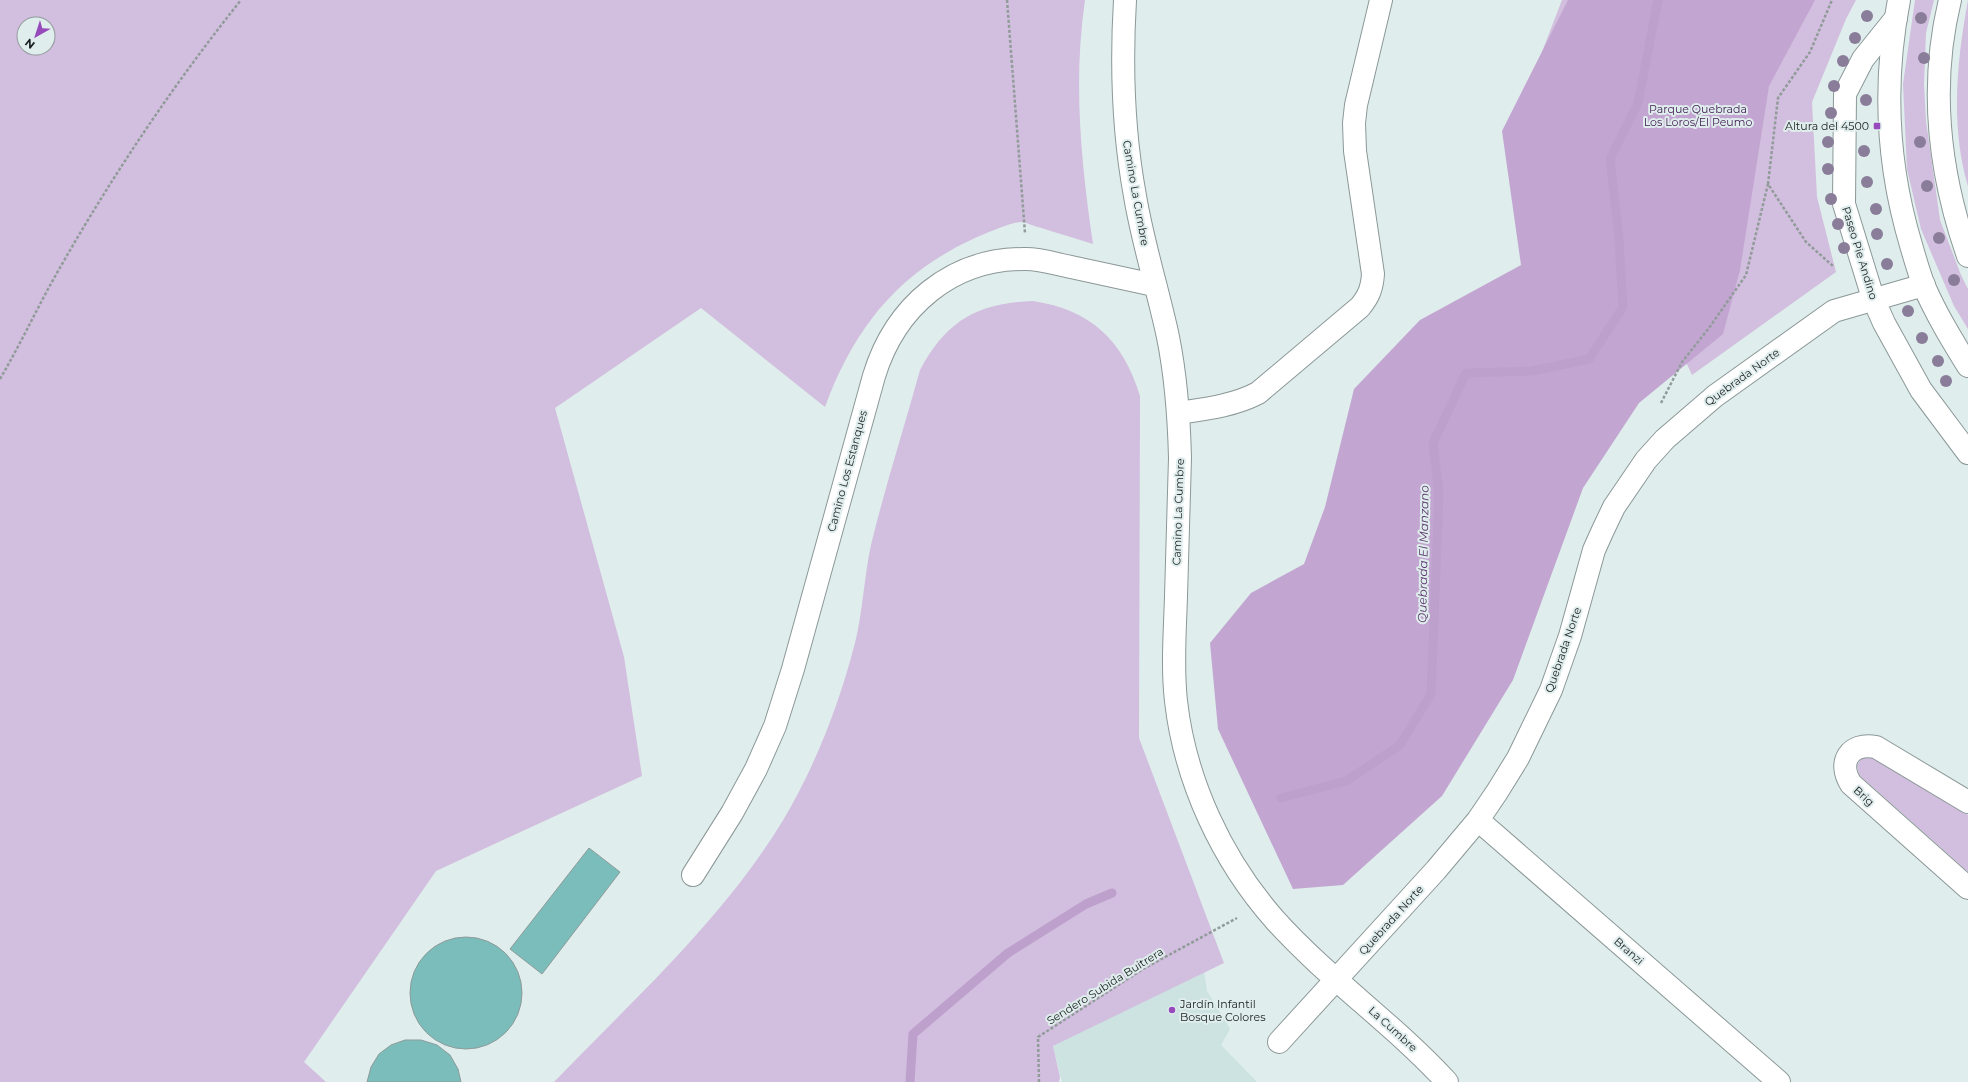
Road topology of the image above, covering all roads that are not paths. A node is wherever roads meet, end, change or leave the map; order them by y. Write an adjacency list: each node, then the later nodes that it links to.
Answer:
1 (1125, 0): 6 (street, Camino La Cumbre)
2 (1381, 0): 10 (street)
3 (1950, 0): 5 (street)
4 (1898, 9): 7 (street); 8 (street, Paseo Pie Andino)
5 (1968, 256)
6 (1154, 285): 10 (street, Camino La Cumbre); 14 (street, Camino Los Estanques)
7 (1924, 285): 8 (street, Quebrada Norte); 9 (street)
8 (1873, 298): 11 (street, Paseo Pie Andino); 13 (street, Quebrada Norte)
9 (1968, 366)
10 (1178, 413): 16 (street, Camino La Cumbre)
11 (1968, 453)
12 (1968, 802): 15 (street, Brig)
13 (1478, 820): 16 (street, Quebrada Norte); 19 (street, Branzi)
14 (693, 875)
15 (1968, 888)
16 (1337, 979): 17 (street, Quebrada Norte); 18 (street, La Cumbre)
17 (1279, 1042)
18 (1447, 1082)
19 (1779, 1082)

